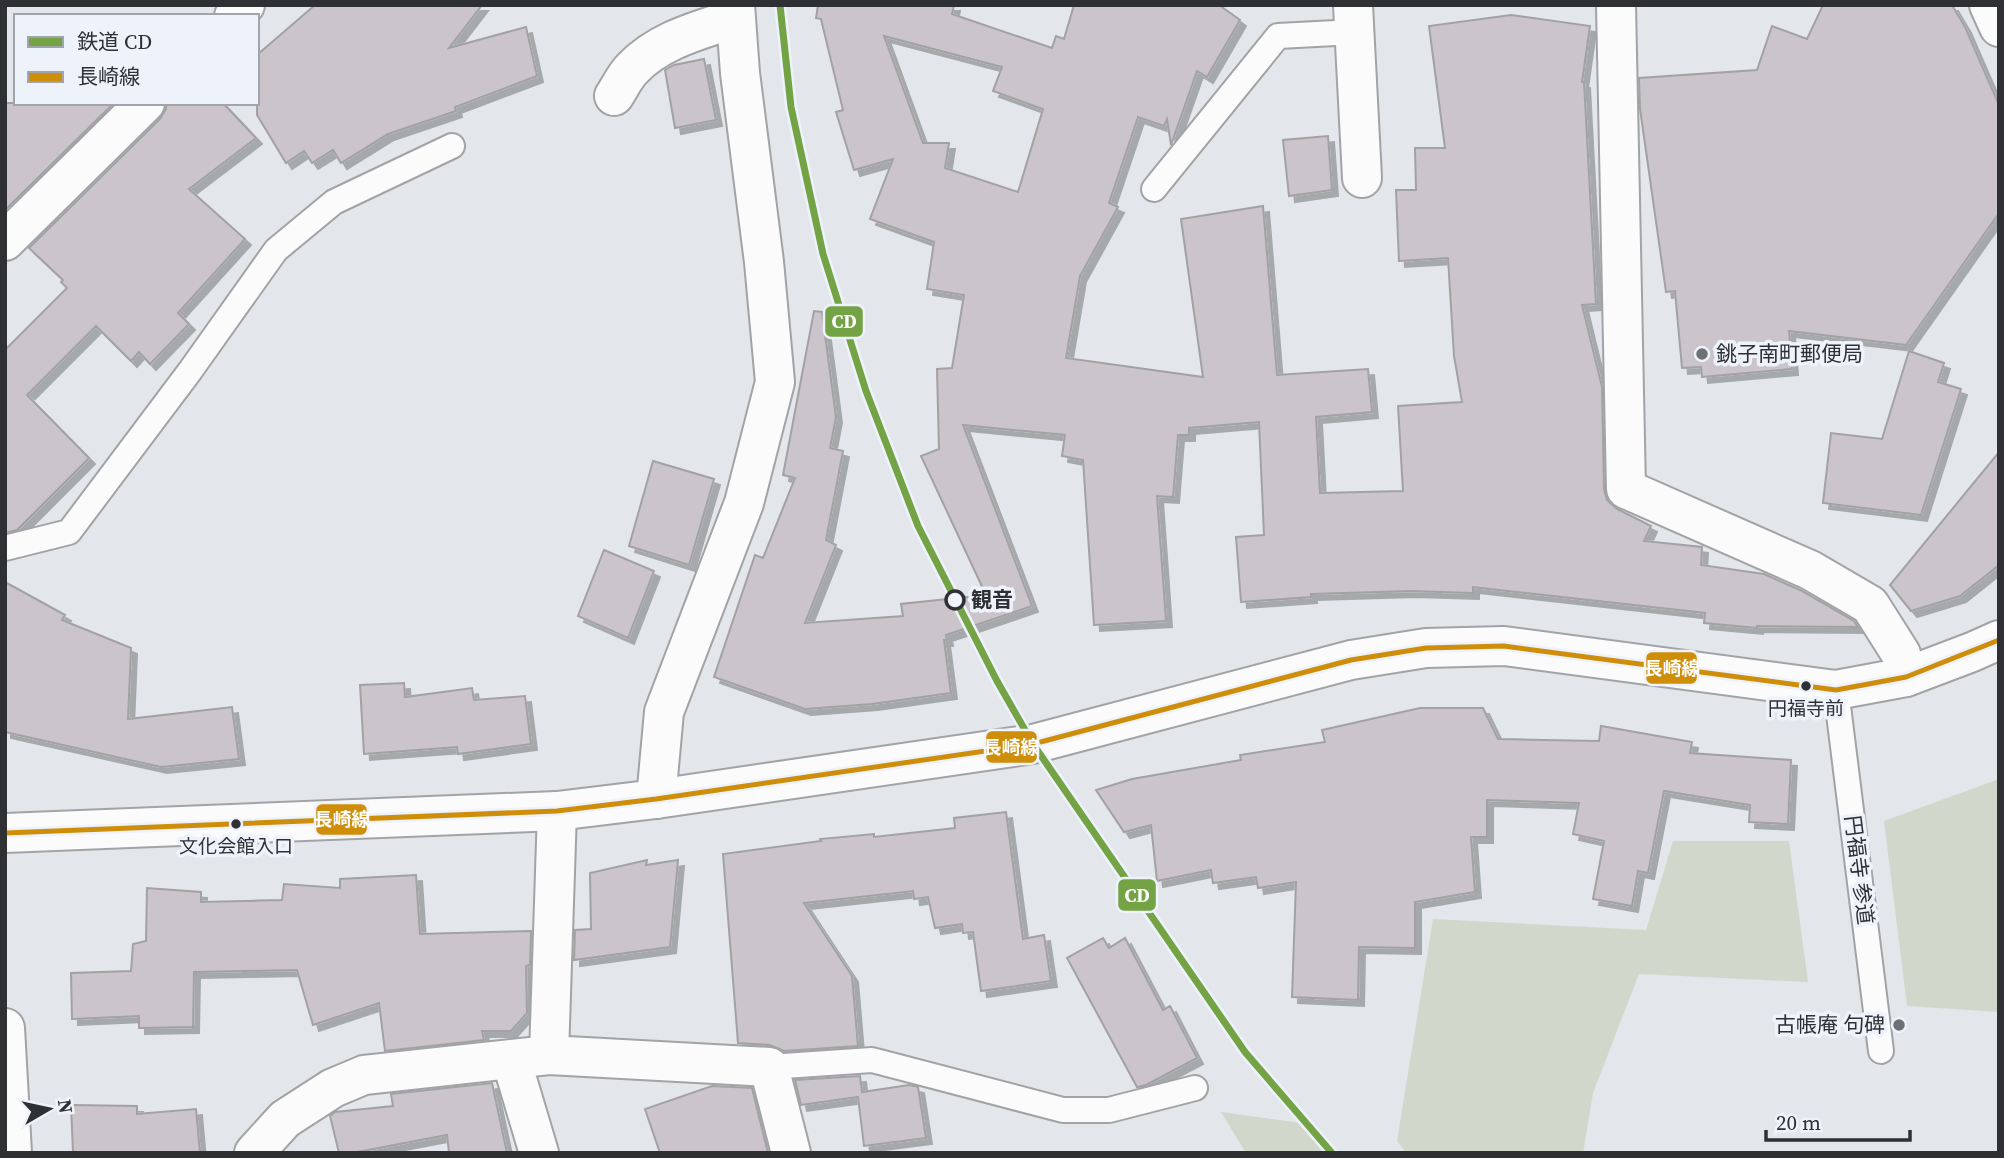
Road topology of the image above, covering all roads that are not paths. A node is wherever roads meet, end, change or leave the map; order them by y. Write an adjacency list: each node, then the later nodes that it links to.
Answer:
1 (1616, 5): 14 (street)
2 (1989, 5): 5 (street)
3 (735, 12): 6 (street); 16 (street)
4 (1354, 19): 9 (street); 10 (lane)
5 (1999, 27)
6 (614, 96)
7 (143, 105): 11 (street)
8 (452, 146): 12 (lane)
9 (1362, 178)
10 (1154, 189)
11 (5, 242)
12 (5, 548)
13 (1999, 640): 14 (street)
14 (1906, 677): 15 (street)
15 (1836, 690): 16 (street); 20 (lane, 円福寺 参道)
16 (656, 799): 17 (street)
17 (557, 811): 18 (street); 21 (street)
18 (5, 833)
19 (5, 1028): 25 (street)
20 (1881, 1051)
21 (549, 1055): 22 (street); 23 (street)
22 (511, 1059): 26 (street); 27 (street)
23 (769, 1067): 24 (lane); 28 (street)
24 (1195, 1088)
25 (12, 1153)
26 (254, 1153)
27 (540, 1153)
28 (791, 1153)

